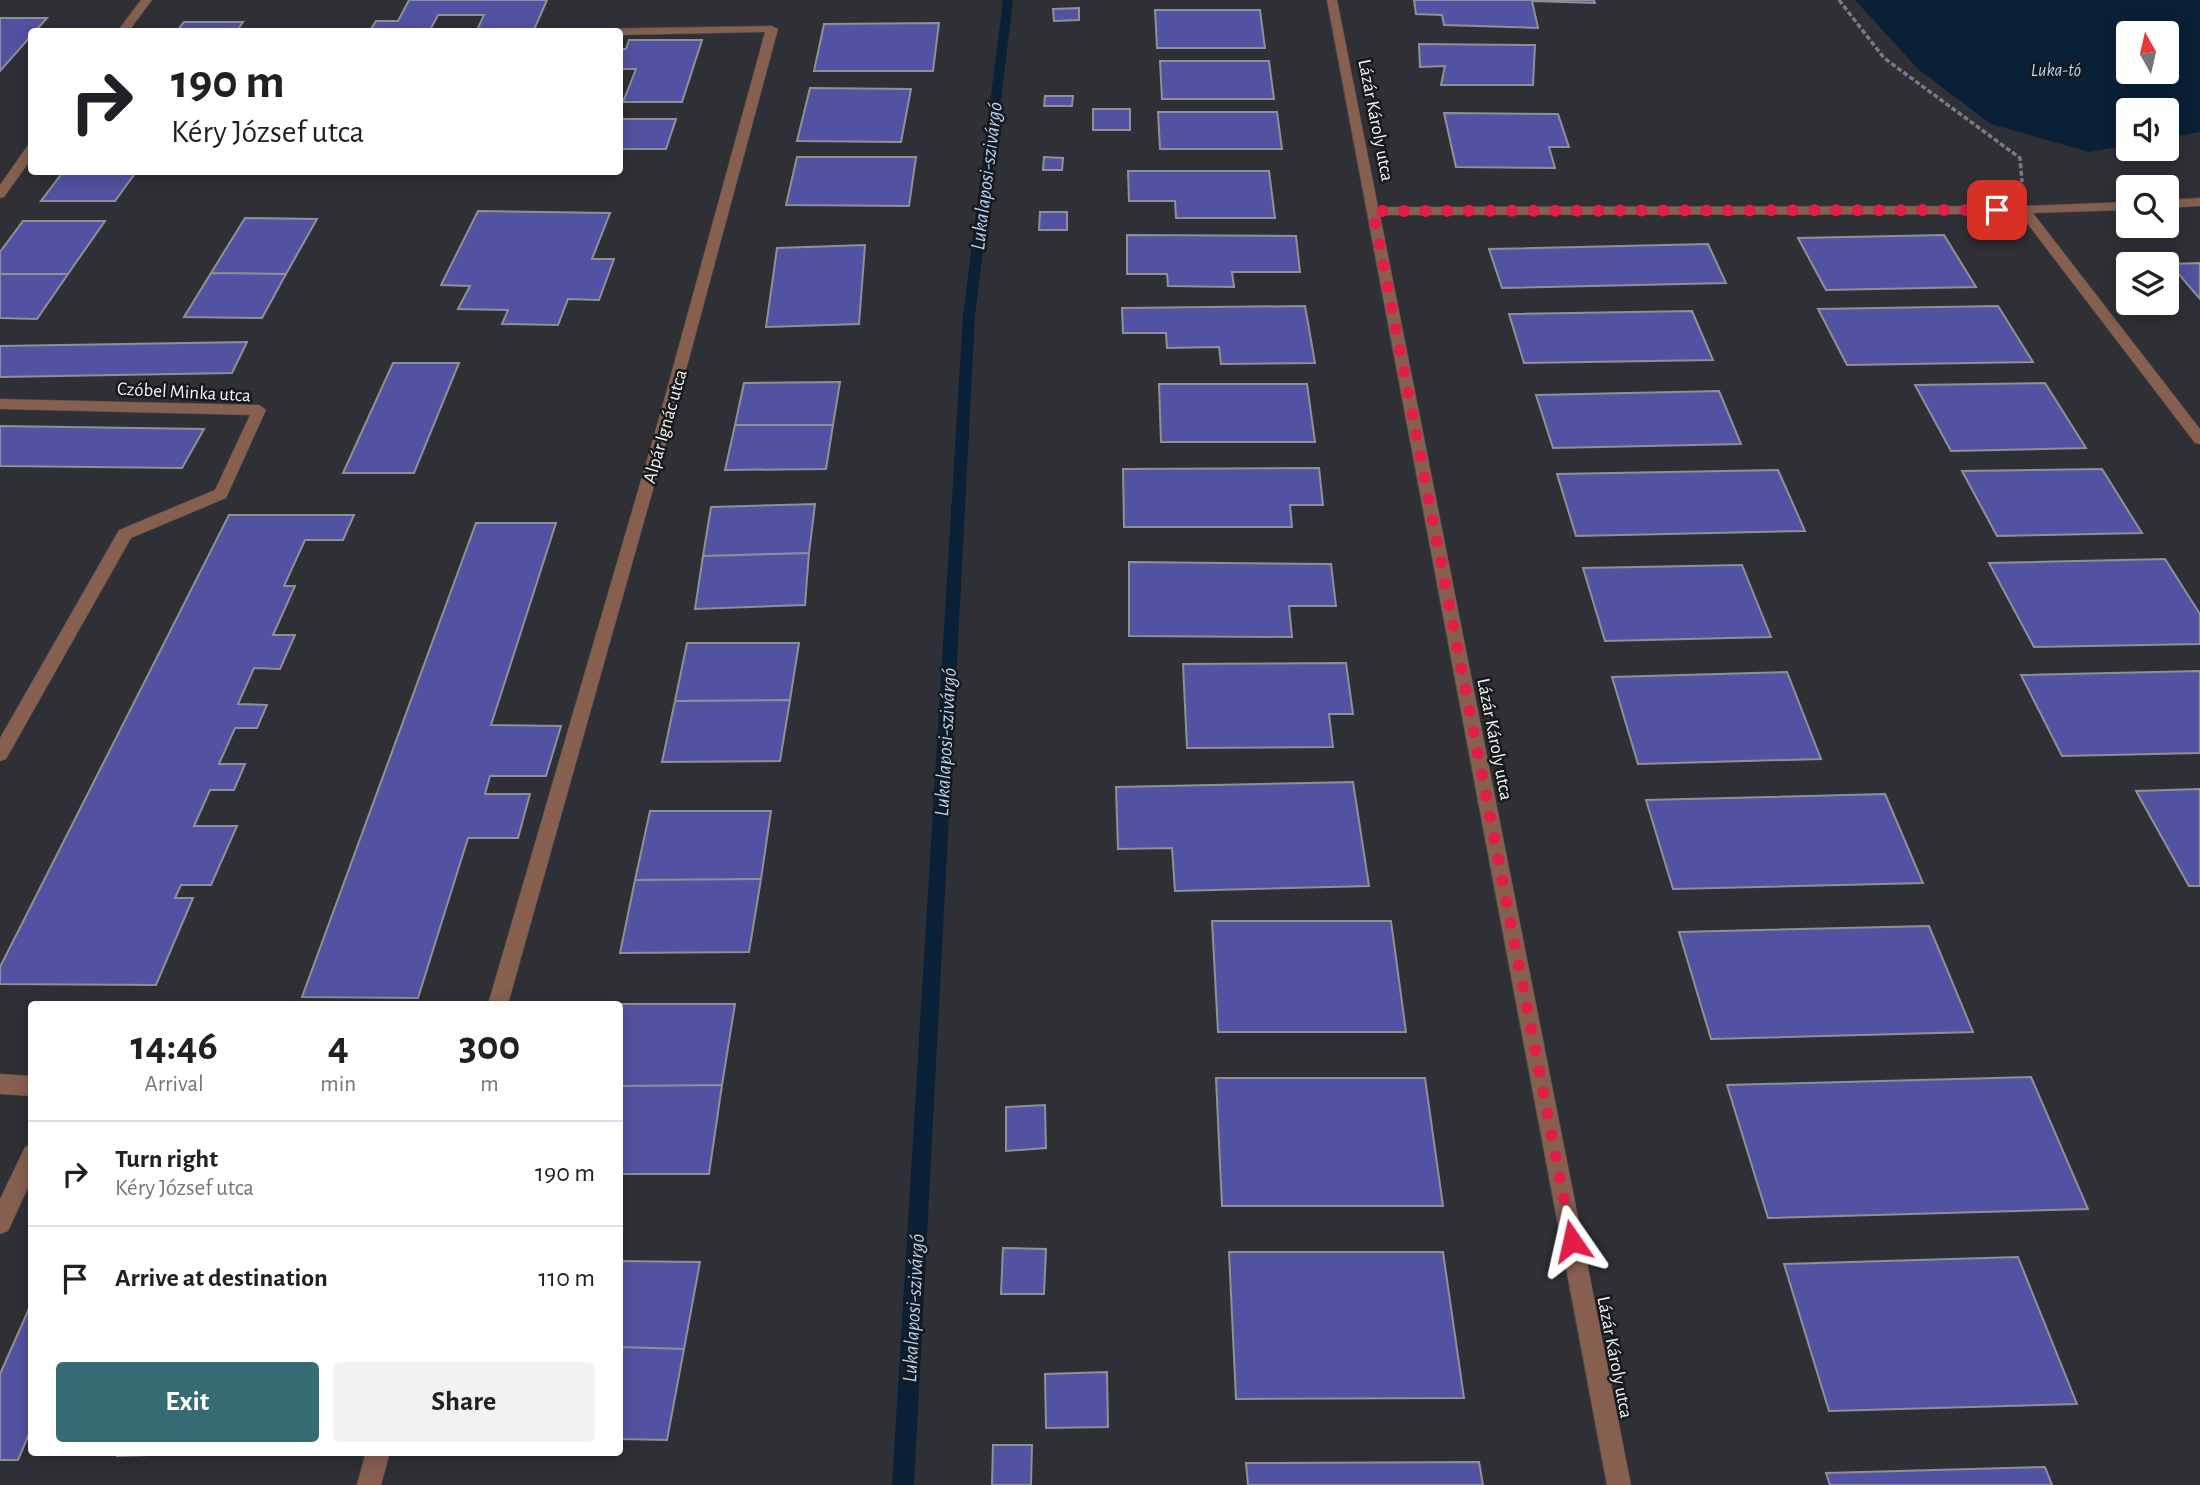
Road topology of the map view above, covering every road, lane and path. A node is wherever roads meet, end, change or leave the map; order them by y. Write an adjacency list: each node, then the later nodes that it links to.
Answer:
1 (147, 0): 4 (street)
2 (1332, 0): 12 (street, Lázár Károly utca)
3 (1839, 0): 11 (path)
4 (125, 28)
5 (623, 31): 16 (street, Alpár Ignác utca)
6 (28, 154): 7 (street)
7 (0, 194)
8 (2200, 202): 9 (street)
9 (2179, 203)
10 (2116, 206): 11 (street)
11 (2024, 210): 12 (street); 14 (street)
12 (1373, 211): 23 (street, Lázár Károly utca)
13 (0, 404): 15 (street, Czóbel Minka utca)
14 (2200, 439)
15 (0, 754)
16 (499, 1001)
17 (0, 1084): 18 (street)
18 (28, 1086)
19 (28, 1163): 20 (street)
20 (0, 1223)
21 (377, 1456): 22 (street)
22 (369, 1485)
23 (1619, 1485)

